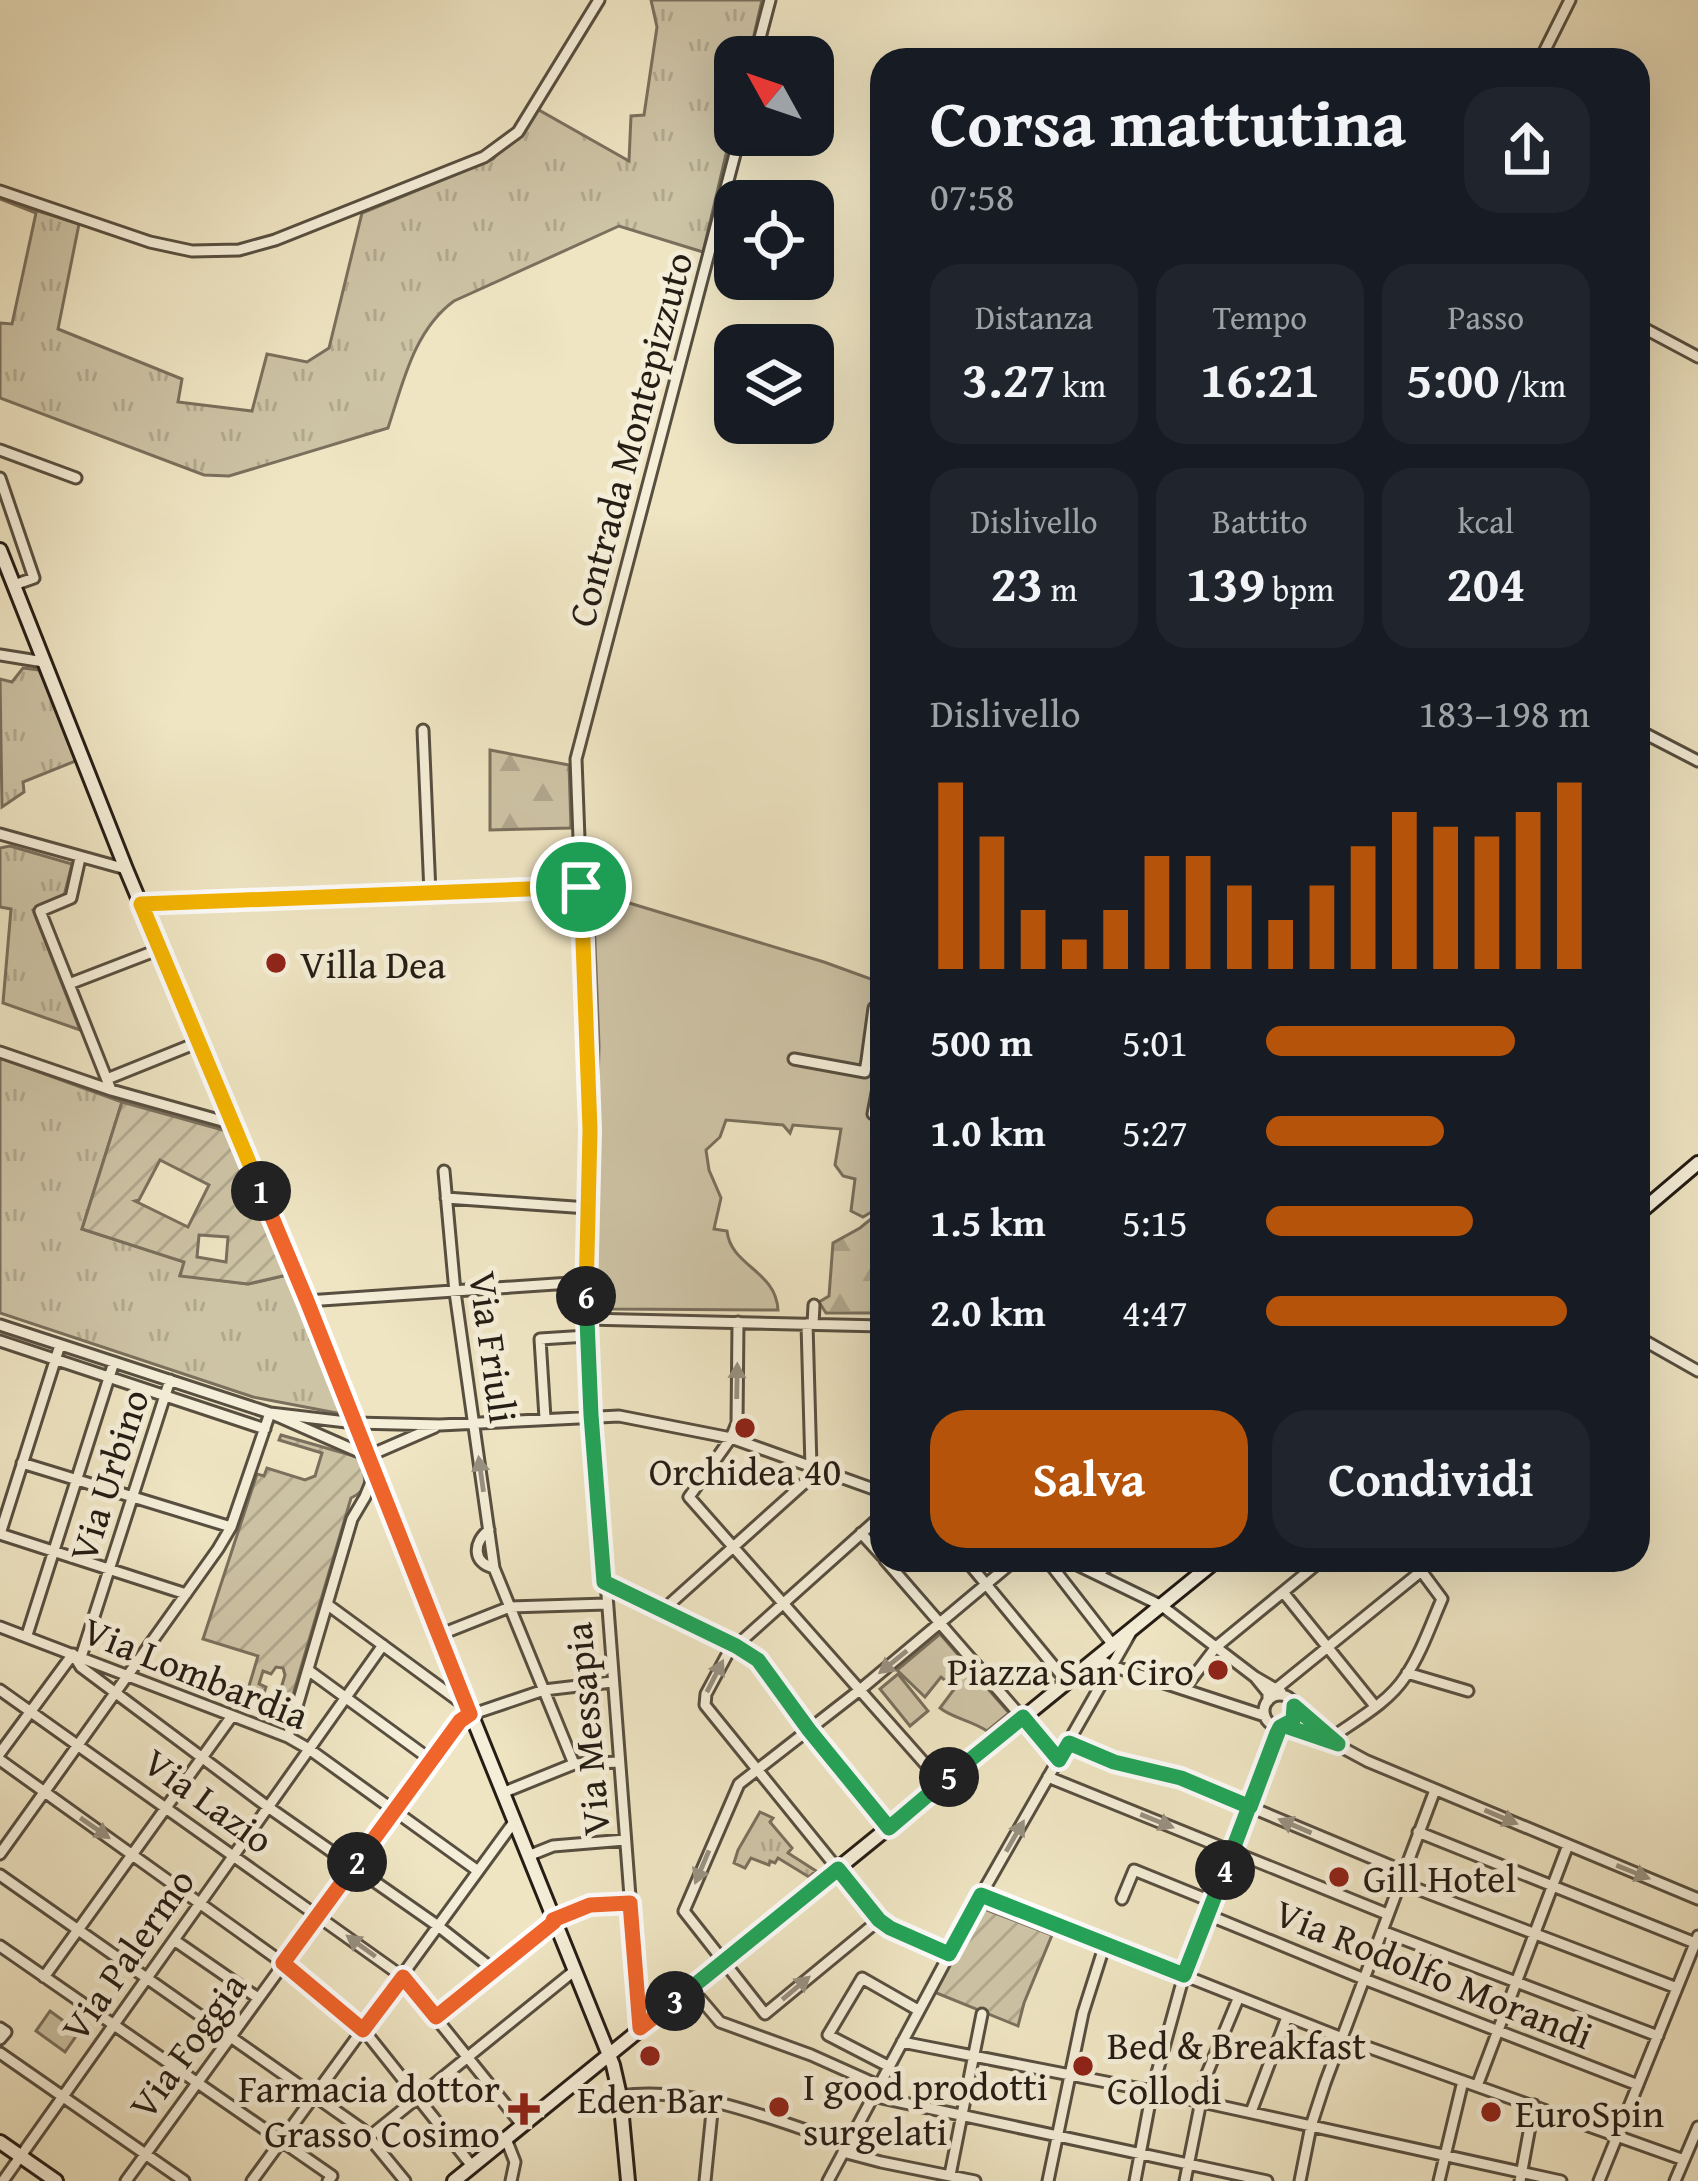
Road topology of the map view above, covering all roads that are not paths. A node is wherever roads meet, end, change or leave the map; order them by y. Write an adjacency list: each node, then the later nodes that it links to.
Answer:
1 (599, 0): 7 (street)
2 (770, 0): 4 (street)
3 (1570, 0): 5 (street)
4 (761, 36)
5 (1546, 48)
6 (734, 156): 23 (street, Contrada Montepizzuto)
7 (0, 190)
8 (1650, 331): 9 (street)
9 (1698, 357)
10 (0, 450): 12 (street)
11 (0, 478): 14 (street)
12 (76, 478)
13 (0, 550): 14 (street)
14 (14, 585): 16 (street)
15 (0, 655): 16 (street)
16 (44, 662): 22 (street)
17 (423, 730): 24 (street)
18 (1650, 736): 19 (street)
19 (1698, 761)
20 (0, 834): 21 (street)
21 (80, 858): 22 (street); 27 (street)
22 (126, 869): 25 (street)
23 (581, 887): 24 (street); 40 (street, Via Messapia)
24 (430, 893): 25 (street)
25 (141, 904): 26 (street)
26 (160, 949): 27 (street); 29 (street)
27 (69, 984): 34 (street)
28 (870, 1038): 32 (street)
29 (199, 1042): 34 (street); 35 (street)
30 (0, 1052): 34 (street)
31 (794, 1059): 32 (street)
32 (867, 1060): 33 (street)
33 (870, 1061)
34 (109, 1084): 35 (street)
35 (232, 1124): 43 (street)
36 (1698, 1163): 39 (street)
37 (445, 1171): 38 (street, Via Friuli)
38 (446, 1198): 40 (street); 42 (street, Via Friuli)
39 (1650, 1204)
40 (588, 1208): 41 (street, Via Messapia)
41 (585, 1282): 42 (street); 45 (street, Via Messapia)
42 (455, 1292): 43 (street); 63 (street, Via Friuli)
43 (307, 1301): 64 (street)
44 (814, 1304): 47 (street)
45 (586, 1319): 46 (street); 50 (street, Via Messapia)
46 (738, 1322): 47 (street); 67 (street, one-way to 46)
47 (810, 1324): 49 (street); 70 (street)
48 (0, 1325): 53 (street)
49 (870, 1325)
50 (587, 1336): 61 (street, Via Messapia); 62 (street)
51 (0, 1341): 54 (street)
52 (1650, 1344): 56 (street)
53 (60, 1345): 54 (street); 55 (street)
54 (55, 1359): 57 (street); 69 (street)
55 (114, 1362): 57 (street); 58 (street)
56 (1698, 1371)
57 (110, 1376): 59 (street); 72 (street)
58 (170, 1380): 59 (street, Via Urbino); 60 (street)
59 (164, 1396): 66 (street); 74 (street, Via Urbino)
60 (270, 1413): 64 (street); 66 (street); 68 (street)
61 (591, 1415): 62 (street); 67 (street); 96 (street, Via Messapia)
62 (545, 1418): 63 (street)
63 (474, 1422): 65 (street); 103 (street, Via Friuli, one-way to 63)
64 (355, 1423): 65 (street); 68 (street)
65 (440, 1425): 68 (street)
66 (265, 1429): 78 (street)
67 (731, 1438): 70 (street); 82 (street)
68 (368, 1456): 71 (street)
69 (22, 1463): 72 (street); 80 (street)
70 (815, 1468): 73 (street); 82 (street)
71 (374, 1473): 75 (street); 76 (street)
72 (76, 1480): 74 (street); 83 (street)
73 (870, 1488)
74 (131, 1496): 78 (street); 84 (street, Via Urbino)
75 (383, 1497): 76 (street); 109 (street)
76 (358, 1506): 102 (street)
77 (870, 1525): 79 (street)
78 (231, 1527): 99 (street)
79 (861, 1533): 81 (street); 100 (street)
80 (0, 1534): 83 (street)
81 (870, 1543)
82 (735, 1548): 100 (street); 105 (street)
83 (54, 1551): 84 (street); 108 (street)
84 (109, 1568): 99 (street); 115 (street, Via Urbino)
85 (897, 1572): 106 (street)
86 (976, 1572): 97 (street)
87 (1000, 1572): 97 (street)
88 (1055, 1572): 114 (street)
89 (1093, 1572): 95 (street)
90 (1100, 1572): 95 (street)
91 (1203, 1572): 104 (street)
92 (1307, 1572): 98 (street)
93 (1421, 1572): 113 (street)
94 (1423, 1572): 118 (street)
95 (1097, 1574): 104 (street)
96 (604, 1582): 101 (street, Via Messapia); 105 (street)
97 (986, 1584): 106 (street); 122 (street)
98 (1283, 1592): 112 (street); 113 (street)
99 (186, 1594): 119 (street)
100 (784, 1602): 111 (street); 124 (street)
101 (606, 1604): 103 (street); 123 (street, Via Messapia)
102 (328, 1605): 110 (street); 116 (street)
103 (510, 1606): 109 (street); 127 (street, Via Friuli)
104 (1162, 1606): 112 (street); 114 (street)
105 (663, 1610): 111 (street)
106 (942, 1622): 124 (street, one-way to 124); 139 (street)
107 (0, 1627): 108 (street, Via Lombardia)
108 (27, 1635): 115 (street, Via Lombardia)
109 (439, 1635): 117 (street)
110 (383, 1645): 121 (street); 131 (street, Via Palermo)
111 (736, 1646): 141 (street); 153 (street, one-way to 111)
112 (1216, 1647): 120 (street); 128 (street)
113 (1328, 1647): 125 (street); 134 (street)
114 (1112, 1654): 122 (street); 128 (street); 144 (street)
115 (77, 1655): 119 (street, Via Lombardia); 130 (street); 135 (street, Via Urbino)
116 (308, 1670): 131 (street); 142 (street)
117 (453, 1670): 121 (street); 136 (street)
118 (1408, 1672): 129 (street); 134 (street)
119 (127, 1674): 130 (street); 137 (street, Via Lombardia)
120 (1255, 1677): 125 (street); 132 (street)
121 (429, 1679): 136 (street)
122 (1066, 1681): 139 (street)
123 (612, 1682): 127 (street); 151 (street, Via Messapia)
124 (861, 1689): 141 (street); 155 (street)
125 (1276, 1689): 133 (street)
126 (0, 1690): 135 (street, Via Lazio)
127 (544, 1690): 136 (street); 152 (street, Via Friuli)
128 (1184, 1690): 138 (street)
129 (1468, 1691)
130 (115, 1693): 145 (street); 148 (street)
131 (346, 1697): 146 (street, Via Palermo); 149 (street)
132 (1268, 1701): 133 (street); 138 (street)
133 (1292, 1702): 140 (street); 143 (street)
134 (1375, 1706): 143 (street)
135 (32, 1710): 145 (street, Via Lazio); 147 (street, Via Urbino)
136 (469, 1711): 149 (street, Via Foggia); 158 (street)
137 (232, 1716): 142 (street, Via Lombardia); 148 (street)
138 (1265, 1716): 140 (street)
139 (1023, 1717): 150 (street); 155 (street)
140 (1282, 1726): 143 (street); 161 (street)
141 (809, 1730): 153 (street); 164 (street)
142 (288, 1737): 146 (street, Via Lombardia)
143 (1335, 1741): 156 (street)
144 (1069, 1743): 150 (street); 161 (street)
145 (78, 1744): 157 (street); 159 (street, Via Lazio)
146 (309, 1749): 160 (street, Via Palermo); 162 (street, Via Lombardia)
147 (0, 1756): 157 (street)
148 (202, 1758): 159 (street); 160 (street)
149 (431, 1760): 162 (street, Via Foggia)
150 (1059, 1760): 154 (street)
151 (619, 1762): 152 (street); 166 (street, Via Messapia)
152 (574, 1764): 158 (street)
153 (757, 1771): 174 (street); 199 (street, one-way to 199)
154 (1048, 1777): 168 (street, one-way to 168); 179 (street, one-way to 154)
155 (942, 1783): 164 (street)
156 (1435, 1790): 165 (street); 167 (street, one-way to 167)
157 (44, 1792): 169 (street); 170 (street, one-way to 170)
158 (502, 1793): 163 (street)
159 (166, 1807): 170 (street); 171 (street, Via Lazio)
160 (268, 1807): 171 (street, Via Palermo); 173 (street)
161 (1250, 1807): 168 (street); 177 (street, one-way to 161)
162 (394, 1810): 173 (street, Via Foggia); 175 (street, Via Lombardia)
163 (514, 1822): 172 (street); 175 (street)
164 (889, 1828): 174 (street)
165 (1418, 1832): 177 (street); 178 (street)
166 (625, 1840): 172 (street); 184 (street, Via Messapia)
167 (1568, 1845): 178 (street); 181 (street, one-way to 181)
168 (1233, 1852): 182 (street); 185 (street)
169 (0, 1854)
170 (132, 1855): 183 (street); 191 (street)
171 (234, 1856): 183 (street, Via Palermo); 186 (street, Via Lazio)
172 (528, 1856): 189 (street)
173 (353, 1867): 186 (street, Via Foggia); 190 (street)
174 (838, 1869): 188 (street); 199 (street)
175 (478, 1871): 190 (street)
176 (0, 1875): 191 (street)
177 (1401, 1876): 185 (street); 193 (street)
178 (1552, 1887): 193 (street); 194 (street)
179 (981, 1895): 196 (street); 198 (street)
180 (1122, 1899): 182 (street)
181 (1698, 1899)
182 (1213, 1902): 187 (street)
183 (200, 1903): 195 (street, Via Palermo); 200 (street)
184 (630, 1903): 189 (street); 222 (street, Via Messapia)
185 (1387, 1914): 192 (street)
186 (318, 1915): 200 (street, Via Foggia); 207 (street, Via Lazio, one-way to 186)
187 (1208, 1915): 204 (street); 209 (street, Via Rodolfo Morandi)
188 (879, 1920): 198 (street); 216 (street, one-way to 188)
189 (554, 1921): 202 (street); 203 (street)
190 (438, 1926): 202 (street); 207 (street)
191 (79, 1930): 205 (street); 206 (street)
192 (1382, 1931): 209 (street); 210 (street)
193 (1534, 1934): 210 (street); 212 (street)
194 (1696, 1939): 212 (street)
195 (174, 1940): 206 (street, Via Palermo); 213 (street)
196 (1105, 1943): 204 (street); 236 (street)
197 (0, 1946): 205 (street)
198 (949, 1954): 215 (street)
199 (723, 1962): 211 (street); 216 (street)
200 (283, 1963): 213 (street, Via Foggia); 223 (street)
201 (846, 1970): 208 (street)
202 (495, 1971): 218 (street)
203 (574, 1971): 233 (street); 234 (street)
204 (1184, 1975): 214 (street); 242 (street)
205 (44, 1977): 220 (street)
206 (148, 1977): 220 (street, Via Palermo); 225 (street)
207 (403, 1977): 218 (street, Via Lazio); 223 (street)
208 (862, 1978): 215 (street); 235 (street)
209 (1364, 1979): 224 (street, Via Rodolfo Morandi); 228 (street)
210 (1517, 1981): 224 (street); 227 (street)
211 (691, 1988): 222 (street); 226 (street)
212 (1677, 1988): 227 (street)
213 (258, 1998): 225 (street, Via Foggia)
214 (1238, 1999): 219 (street); 248 (street)
215 (918, 2010): 230 (street)
216 (765, 2014): 226 (street)
217 (982, 2014): 232 (street)
218 (436, 2017): 234 (street, Via Lazio)
219 (1287, 2017): 228 (street); 250 (street)
220 (113, 2025): 238 (street); 243 (street, Via Palermo)
221 (0, 2028): 229 (street)
222 (640, 2028): 233 (street)
223 (363, 2030): 244 (street); 245 (street)
224 (1498, 2031): 239 (street, Via Rodolfo Morandi); 240 (street)
225 (230, 2036): 238 (street, Via Foggia); 244 (street)
226 (756, 2036): 241 (street)
227 (1658, 2036): 239 (street)
228 (1342, 2038): 237 (street); 253 (street)
229 (0, 2039)
230 (902, 2042): 232 (street); 235 (street)
231 (0, 2053): 243 (street)
232 (974, 2054): 236 (street); 251 (street)
233 (608, 2055): 246 (street); 252 (street)
234 (468, 2056): 245 (street); 252 (street, Via Lazio)
235 (888, 2066): 241 (street)
236 (1070, 2075): 242 (street); 256 (street)
237 (1463, 2081): 240 (street); 265 (street)
238 (196, 2082): 259 (street); 263 (street, Via Foggia)
239 (1638, 2085): 255 (street)
240 (1477, 2086): 249 (street)
241 (875, 2091): 251 (street); 261 (street)
242 (1152, 2091): 248 (street); 262 (street)
243 (63, 2096): 263 (street); 264 (street, Via Palermo)
244 (314, 2096): 257 (street); 259 (street)
245 (418, 2096): 257 (street); 269 (street)
246 (620, 2096): 247 (street); 281 (street)
247 (713, 2102): 261 (street); 282 (street)
248 (1200, 2102): 250 (street); 267 (street)
249 (1534, 2105): 255 (street); 271 (street)
250 (1251, 2112): 253 (street)
251 (961, 2116): 256 (street); 270 (street)
252 (522, 2126): 258 (street)
253 (1311, 2126): 265 (street); 290 (street)
254 (1698, 2127): 266 (street)
255 (1618, 2134): 266 (street); 293 (street)
256 (1058, 2136): 262 (street); 286 (street)
257 (369, 2137): 278 (street)
258 (506, 2139): 269 (street); 280 (street)
259 (281, 2141): 276 (street); 277 (street)
260 (0, 2142): 264 (street)
261 (845, 2148): 268 (street); 283 (street)
262 (1141, 2153): 267 (street); 287 (street)
263 (146, 2154): 274 (street, Via Foggia); 275 (street)
264 (20, 2156): 272 (street, Via Palermo); 273 (street)
265 (1445, 2156): 271 (street); 291 (street)
266 (1684, 2160): 294 (street)
267 (1189, 2163): 288 (street); 289 (street)
268 (894, 2164): 270 (street); 284 (street)
269 (472, 2166): 279 (street)
270 (950, 2175): 285 (street)
271 (1521, 2176): 292 (street)
272 (3, 2181)
273 (56, 2181)
274 (126, 2181)
275 (184, 2181)
276 (252, 2181)
277 (328, 2181)
278 (405, 2181)
279 (454, 2181)
280 (511, 2181)
281 (628, 2181)
282 (705, 2181)
283 (828, 2181)
284 (894, 2181)
285 (975, 2181)
286 (1048, 2181)
287 (1135, 2181)
288 (1185, 2181)
289 (1267, 2181)
290 (1300, 2181)
291 (1439, 2181)
292 (1562, 2181)
293 (1599, 2181)
294 (1675, 2181)

